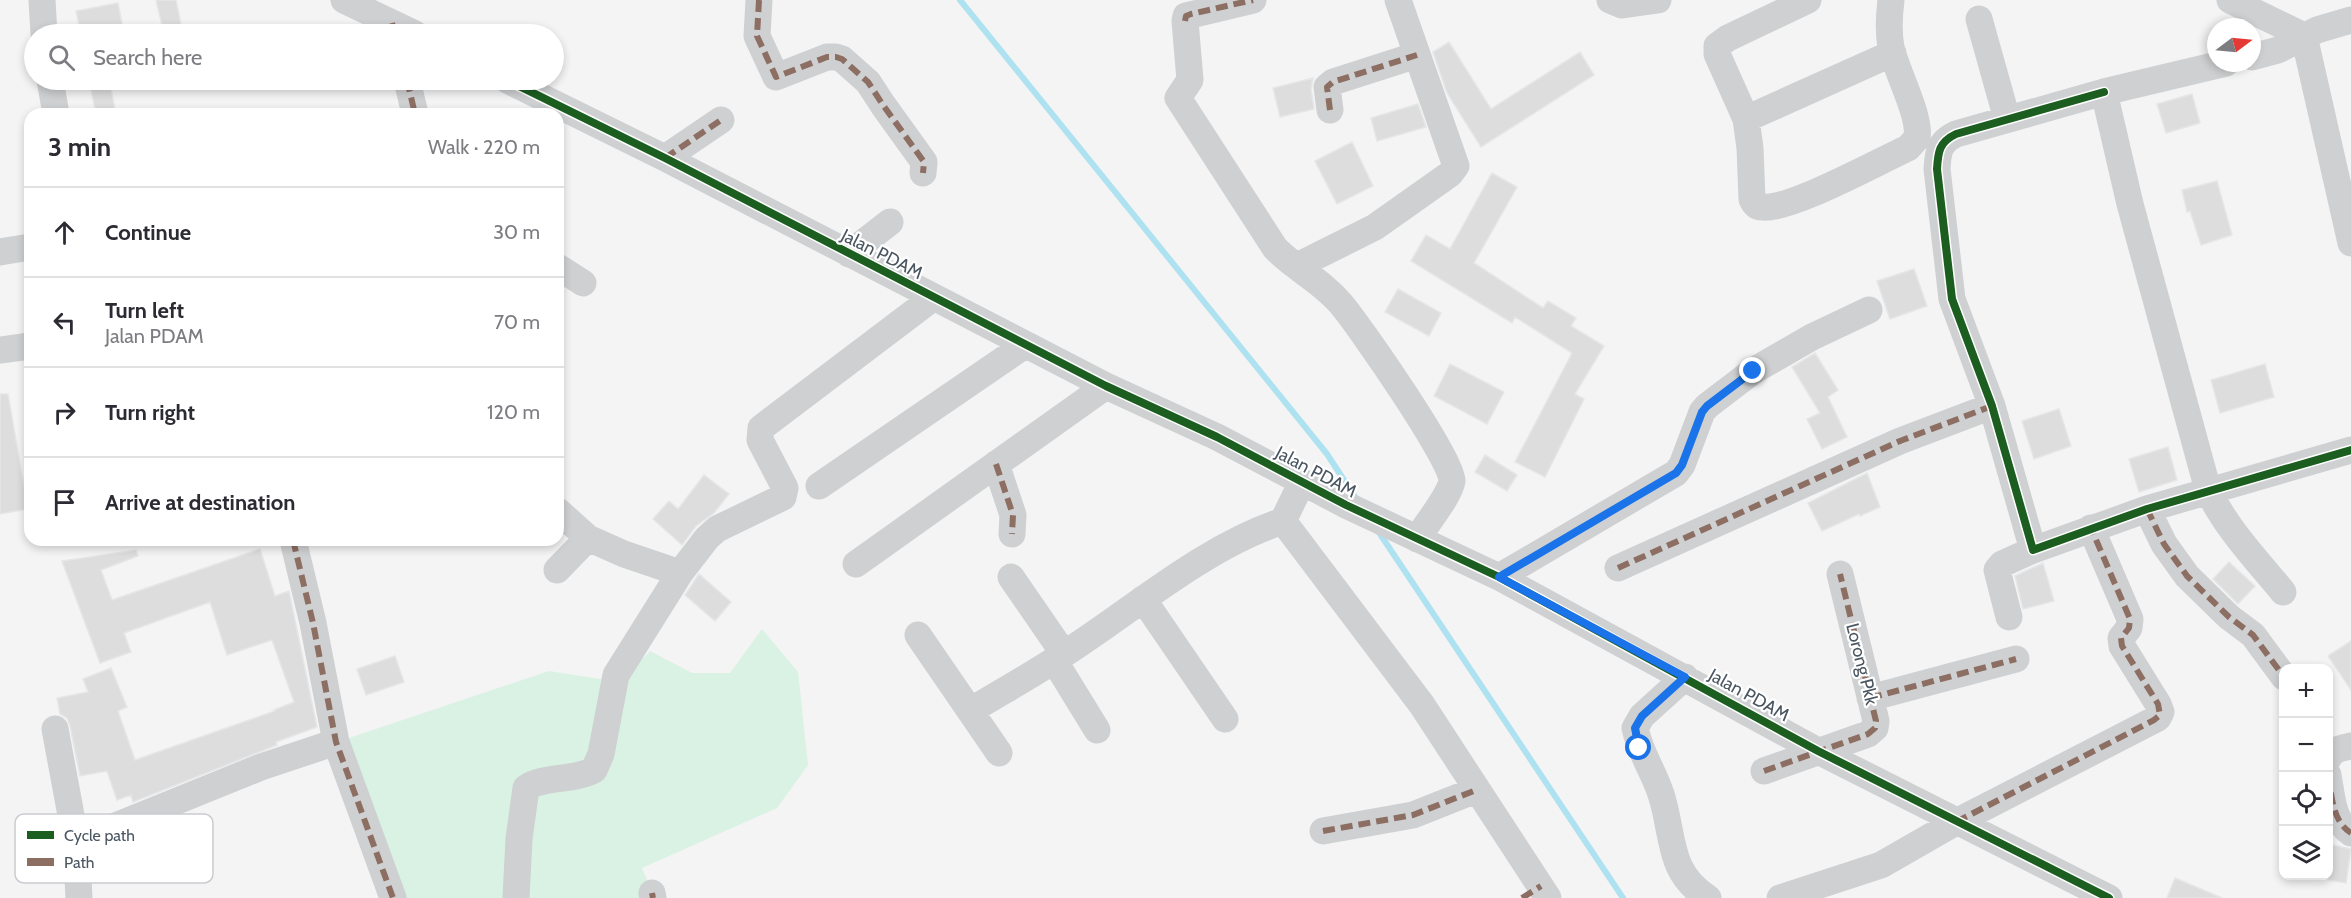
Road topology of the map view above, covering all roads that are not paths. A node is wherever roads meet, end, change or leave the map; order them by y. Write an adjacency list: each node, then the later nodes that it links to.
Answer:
1 (42, 0): 13 (street)
2 (344, 0): 14 (street)
3 (1253, 0): 39 (street)
4 (1398, 0): 17 (street)
5 (1610, 0): 6 (street)
6 (1658, 0)
7 (1808, 0): 29 (street)
8 (1891, 0): 16 (street)
9 (2230, 0): 15 (street)
10 (758, 9): 33 (street)
11 (1979, 19): 30 (street)
12 (2351, 20): 15 (street)
13 (42, 24)
14 (387, 24)
15 (2304, 36): 18 (street); 35 (street)
16 (1893, 53): 29 (street); 29 (street)
17 (1417, 55): 28 (street); 39 (street)
18 (2261, 55)
19 (2207, 68): 23 (street)
20 (52, 90): 24 (street)
21 (410, 90): 25 (street)
22 (527, 90): 26 (street, Jalan PDAM)
23 (2104, 92): 30 (street); 53 (street)
24 (55, 108)
25 (414, 108)
26 (564, 108)
27 (564, 108): 32 (street, Jalan PDAM)
28 (1330, 110)
29 (1746, 119)
30 (2007, 119): 48 (street)
31 (721, 120): 32 (street)
32 (665, 158): 38 (street, Jalan PDAM)
33 (923, 173)
34 (890, 222): 38 (street)
35 (2351, 243)
36 (24, 248): 37 (street)
37 (0, 252)
38 (849, 254): 42 (street, Jalan PDAM)
39 (1297, 266): 59 (street)
40 (564, 271): 41 (street)
41 (583, 284)
42 (934, 297): 44 (street, Jalan PDAM); 66 (street)
43 (1869, 310): 68 (street)
44 (1025, 345): 47 (street, Jalan PDAM); 52 (street)
45 (24, 347): 46 (street)
46 (0, 350)
47 (1106, 386): 50 (street); 51 (street, Jalan PDAM)
48 (1992, 406): 62 (street); 64 (street)
49 (2351, 450): 53 (street)
50 (996, 464): 58 (street); 63 (street)
51 (1302, 482): 56 (street); 59 (street, Jalan PDAM)
52 (819, 486)
53 (2208, 490): 54 (street); 70 (street)
54 (2147, 508): 57 (street); 76 (street)
55 (564, 516): 60 (street)
56 (1283, 521): 71 (street); 89 (street)
57 (2091, 528): 62 (street); 93 (street)
58 (1012, 534)
59 (1407, 534): 68 (street, Jalan PDAM)
60 (588, 538): 65 (street); 66 (street)
61 (294, 546): 83 (street)
62 (2033, 550): 72 (street)
63 (856, 564)
64 (1618, 568)
65 (557, 570)
66 (680, 573): 100 (street)
67 (1840, 574): 78 (street, Lorong Pkk)
68 (1499, 577): 77 (street, Jalan PDAM)
69 (1011, 578): 74 (street)
70 (2283, 592)
71 (1143, 599): 74 (street); 80 (street)
72 (2008, 616)
73 (918, 635): 79 (street)
74 (1059, 657): 79 (street); 82 (street)
75 (2016, 659): 78 (street)
76 (2279, 671)
77 (1685, 677): 85 (street, Jalan PDAM); 101 (street)
78 (1870, 698): 85 (street, Lorong Pkk)
79 (970, 711): 87 (street)
80 (1225, 719)
81 (55, 729): 91 (street)
82 (1097, 730)
83 (336, 742): 92 (street); 99 (street)
84 (2351, 746): 86 (street)
85 (1818, 751): 88 (street); 93 (street, Jalan PDAM)
86 (2333, 752)
87 (999, 753)
88 (1764, 771)
89 (1476, 790): 94 (street); 97 (street)
90 (2333, 801): 95 (street)
91 (71, 814)
92 (145, 814)
93 (1956, 822): 102 (street); 103 (street, Jalan PDAM)
94 (1323, 831)
95 (2351, 834)
96 (79, 883): 98 (street)
97 (1537, 894)
98 (80, 898)
99 (393, 898)
100 (516, 898)
101 (1708, 898)
102 (1780, 898)
103 (2109, 898)

